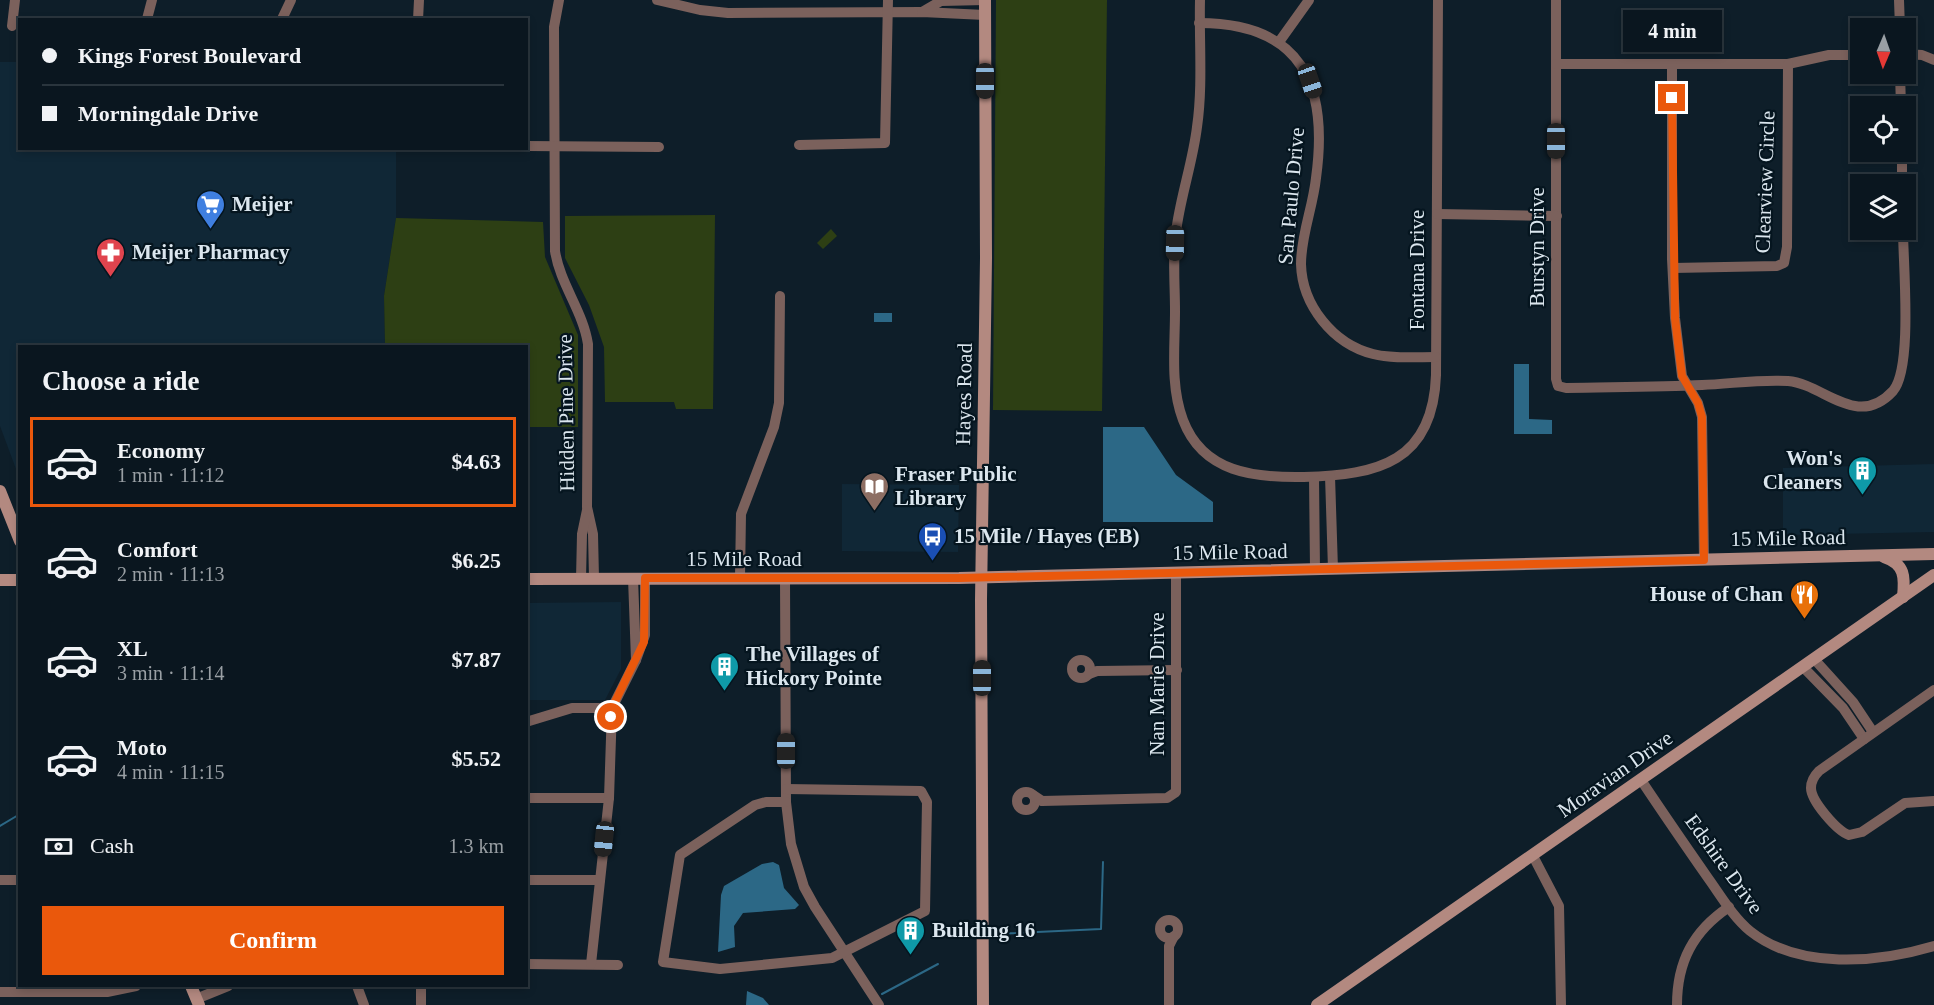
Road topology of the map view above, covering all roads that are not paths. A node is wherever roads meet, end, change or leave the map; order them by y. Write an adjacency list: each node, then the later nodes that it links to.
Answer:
1 (15, 0): 22 (street)
2 (152, 0): 17 (street)
3 (291, 0): 18 (street)
4 (419, 0): 19 (street)
5 (559, 0): 32 (street, Hidden Pine Drive)
6 (657, 0): 14 (street)
7 (888, 0): 14 (street)
8 (985, 0): 15 (street); 16 (street, Hayes Road)
9 (1200, 0): 21 (street, Fontana Drive)
10 (1309, 0): 23 (street)
11 (1438, 0): 34 (street, Fontana Drive)
12 (1556, 0): 27 (street, Burstyn Drive)
13 (1899, 0): 20 (street)
14 (888, 12): 15 (street); 30 (street)
15 (922, 12): 16 (street)
16 (985, 15): 52 (street, Hayes Road)
17 (147, 18)
18 (283, 18)
19 (418, 18)
20 (1900, 18)
21 (1199, 23): 23 (street, San Paulo Drive); 42 (street, Fontana Drive)
22 (12, 26)
23 (1279, 42): 39 (street, San Paulo Drive)
24 (1850, 55): 29 (street)
25 (1916, 55): 26 (street)
26 (1934, 60)
27 (1556, 64): 28 (street); 35 (street, Burstyn Drive)
28 (1672, 64): 29 (street); 37 (street)
29 (1788, 64): 37 (street, Clearview Circle)
30 (799, 145)
31 (528, 146): 32 (street)
32 (553, 147): 33 (street); 53 (street, Hidden Pine Drive)
33 (659, 147)
34 (1437, 214): 35 (street); 39 (street, Fontana Drive)
35 (1557, 216): 40 (street, Burstyn Drive)
36 (1903, 240): 40 (street)
37 (1673, 268): 40 (street)
38 (780, 296): 55 (street)
39 (1436, 357): 41 (street, Fontana Drive)
40 (1688, 386): 47 (street)
41 (1330, 476): 42 (street, Fontana Drive); 49 (street)
42 (1314, 477): 48 (street)
43 (0, 491): 44 (street)
44 (18, 535)
45 (1934, 554): 46 (street, 15 Mile Road)
46 (1880, 555): 47 (street, 15 Mile Road); 60 (street)
47 (1704, 560): 49 (street, 15 Mile Road)
48 (1316, 569): 49 (street, 15 Mile Road); 50 (street, 15 Mile Road)
49 (1333, 569)
50 (1176, 573): 52 (street, 15 Mile Road); 64 (street, Nan Marie Drive)
51 (1934, 575): 60 (street, Moravian Drive)
52 (981, 577): 56 (street, 15 Mile Road); 100 (street, Hayes Road)
53 (587, 578): 54 (street, 15 Mile Road); 57 (street, 15 Mile Road)
54 (639, 578): 55 (street, 15 Mile Road); 66 (street)
55 (740, 578): 56 (street, 15 Mile Road)
56 (785, 578): 70 (street)
57 (528, 579)
58 (0, 580): 59 (street)
59 (18, 580)
60 (1903, 597): 61 (street, Moravian Drive)
61 (1815, 660): 62 (street, Moravian Drive); 68 (street)
62 (1804, 668): 68 (street); 69 (street, Moravian Drive)
63 (1092, 670): 64 (street)
64 (1177, 670): 73 (street, Nan Marie Drive)
65 (1934, 690): 68 (street)
66 (612, 708): 67 (street); 72 (street)
67 (528, 721)
68 (1868, 735): 74 (street)
69 (1641, 780): 76 (street, Moravian Drive); 81 (street, Edshire Drive)
70 (786, 789): 75 (street); 86 (street)
71 (528, 798): 72 (street)
72 (609, 798): 80 (street)
73 (1037, 800)
74 (1934, 801)
75 (786, 802): 86 (street); 86 (street)
76 (1533, 856): 102 (street, Moravian Drive); 103 (street)
77 (0, 880): 78 (street)
78 (18, 880)
79 (528, 880): 80 (street)
80 (600, 880): 88 (street)
81 (1729, 907): 85 (street, Edshire Drive); 104 (street)
82 (1163, 936): 83 (street); 83 (street); 84 (street)
83 (1174, 936): 84 (street)
84 (1169, 946): 101 (street)
85 (1934, 946)
86 (846, 952): 99 (street)
87 (528, 964): 88 (street)
88 (591, 964): 89 (street)
89 (618, 965)
90 (131, 987): 95 (street)
91 (192, 987): 96 (street)
92 (226, 987): 96 (street)
93 (357, 987): 97 (street)
94 (421, 987): 98 (street)
95 (0, 992)
96 (198, 1002)
97 (364, 1005)
98 (421, 1005)
99 (879, 1005)
100 (983, 1005)
101 (1169, 1005)
102 (1317, 1005)
103 (1561, 1005)
104 (1677, 1005)

